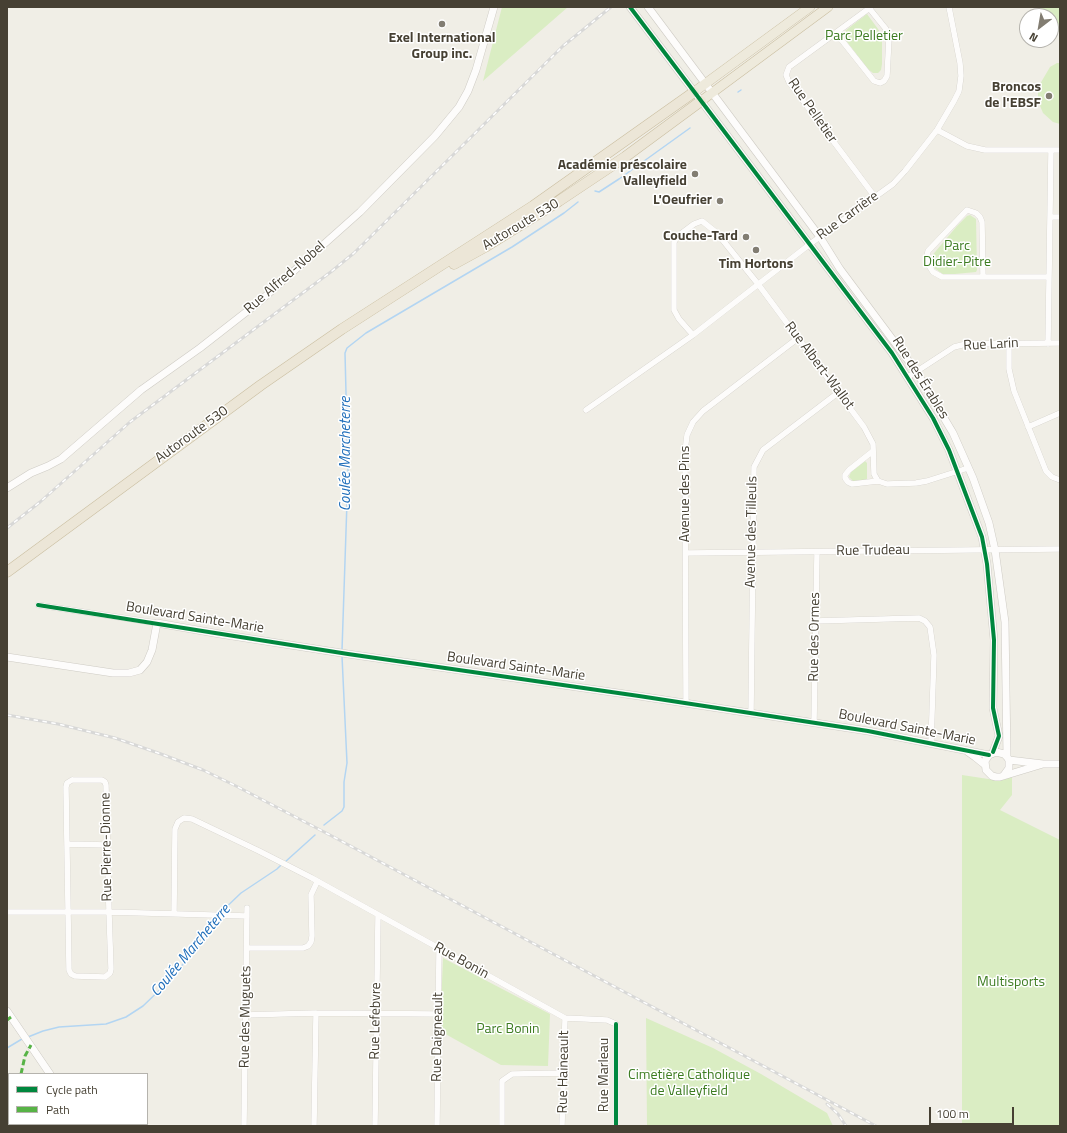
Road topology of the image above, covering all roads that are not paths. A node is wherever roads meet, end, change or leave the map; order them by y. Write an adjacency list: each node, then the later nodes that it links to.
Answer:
1 (494, 7): 41 (street, Rue Alfred-Nobel)
2 (630, 7): 10 (street, Rue des Érables)
3 (648, 7): 9 (street, Rue des Érables)
4 (810, 7): 9 (highway, Autoroute 530)
5 (828, 7): 11 (highway, Autoroute 530)
6 (949, 7): 13 (street, Rue Carrière)
7 (870, 8): 8 (street, Rue Pelletier); 8 (street)
8 (836, 33): 16 (street, Rue Pelletier)
9 (705, 84): 10 (highway, Autoroute 530); 11 (street, Rue des Érables)
10 (694, 92): 12 (street, Rue des Érables); 24 (highway, Autoroute 530)
11 (712, 94): 12 (highway, Autoroute 530); 19 (street, Rue des Érables)
12 (701, 101): 20 (street, Rue des Érables); 24 (highway, Autoroute 530)
13 (937, 130): 14 (street); 16 (street, Rue Carrière)
14 (1051, 150): 15 (street); 17 (street)
15 (1060, 150)
16 (875, 197): 19 (street, Rue Carrière)
17 (1050, 217): 18 (street); 21 (street)
18 (1060, 217)
19 (820, 237): 20 (street, Rue Carrière); 30 (street, Rue des Érables)
20 (810, 244): 23 (street, Rue Carrière); 31 (street, Rue des Érables)
21 (1049, 277): 22 (street); 29 (street)
22 (984, 278): 22 (street)
23 (758, 284): 25 (street, Rue Carrière); 25 (street, Rue Albert-Wallot); 26 (street, Rue Albert-Wallot)
24 (381, 305): 48 (highway, Autoroute 530)
25 (693, 335): 33 (street, Rue Carrière)
26 (798, 338): 32 (street, Rue Albert-Wallot); 46 (street, Avenue des Pins)
27 (1009, 343): 29 (street, Rue Larin); 30 (street, Rue Larin); 35 (street)
28 (1060, 343): 29 (street, Rue Larin)
29 (1048, 344)
30 (916, 371): 31 (street, Rue Larin); 37 (street, Rue des Érables)
31 (908, 377): 38 (street, Rue des Érables)
32 (839, 392): 36 (street, Rue Albert-Wallot); 47 (street, Avenue des Tilleuls)
33 (586, 410)
34 (1060, 413): 35 (street)
35 (1028, 427): 39 (street)
36 (874, 451): 40 (street, Rue Albert-Wallot); 40 (street)
37 (968, 468): 38 (street); 44 (street, Rue des Érables)
38 (959, 472): 40 (street); 43 (street, Rue des Érables)
39 (1060, 480)
40 (878, 481)
41 (7, 488)
42 (1060, 549): 44 (street, Rue Trudeau)
43 (985, 550): 44 (street, Rue Trudeau); 45 (street, Rue Trudeau); 58 (street, Rue des Érables)
44 (995, 550): 59 (street, Rue des Érables)
45 (817, 552): 47 (street, Rue Trudeau); 50 (street, Rue des Ormes)
46 (686, 553): 47 (street, Rue Trudeau); 53 (street, Avenue des Pins)
47 (752, 553): 54 (street, Avenue des Tilleuls)
48 (7, 572)
49 (38, 605): 51 (street, Boulevard Sainte-Marie)
50 (816, 621): 55 (street, Rue des Ormes); 56 (street)
51 (156, 623): 52 (street); 53 (street, Boulevard Sainte-Marie)
52 (7, 657)
53 (686, 703): 54 (street, Boulevard Sainte-Marie)
54 (751, 713): 55 (street, Boulevard Sainte-Marie)
55 (814, 723): 56 (street, Boulevard Sainte-Marie)
56 (931, 744): 57 (street, Boulevard Sainte-Marie)
57 (964, 750): 58 (street, Boulevard Sainte-Marie); 62 (street, Boulevard Sainte-Marie)
58 (991, 754): 59 (street, Boulevard Sainte-Marie); 62 (street, Boulevard Sainte-Marie)
59 (1008, 758): 60 (street, Boulevard Sainte-Marie); 63 (street)
60 (1043, 764): 61 (street, Boulevard Sainte-Marie); 63 (street, Boulevard Sainte-Marie)
61 (1060, 764)
62 (985, 765): 63 (street, Boulevard Sainte-Marie)
63 (1004, 775)
64 (67, 844): 65 (street); 65 (street, Rue Pierre-Dionne); 69 (street, Rue Pierre-Dionne)
65 (107, 845): 70 (street, Rue Pierre-Dionne)
66 (317, 882): 71 (street, Rue Bonin); 72 (street, Rue Bonin); 74 (street)
67 (248, 908): 73 (street, Rue des Muguets)
68 (7, 912): 69 (street)
69 (68, 912): 70 (street); 70 (street, Rue Pierre-Dionne)
70 (109, 912): 71 (street)
71 (174, 914): 73 (street)
72 (378, 915): 75 (street, Rue Bonin); 78 (street, Rue Lefebvre)
73 (247, 916): 74 (street, Rue des Muguets)
74 (247, 948): 80 (street, Rue des Muguets)
75 (439, 949): 79 (street, Rue Daigneault); 81 (street, Rue Bonin)
76 (7, 1011): 83 (street)
77 (316, 1012): 78 (street); 80 (street); 86 (street)
78 (376, 1013): 79 (street); 87 (street, Rue Lefebvre)
79 (439, 1014): 88 (street, Rue Daigneault)
80 (246, 1015): 85 (street, Rue des Muguets)
81 (565, 1018): 82 (street, Rue Bonin); 84 (street, Rue Haineault)
82 (616, 1024): 91 (street, Rue Marleau)
83 (49, 1073)
84 (564, 1073): 89 (street); 90 (street, Rue Haineault)
85 (244, 1126)
86 (314, 1126)
87 (375, 1126)
88 (437, 1126)
89 (502, 1126)
90 (562, 1126)
91 (616, 1126)

